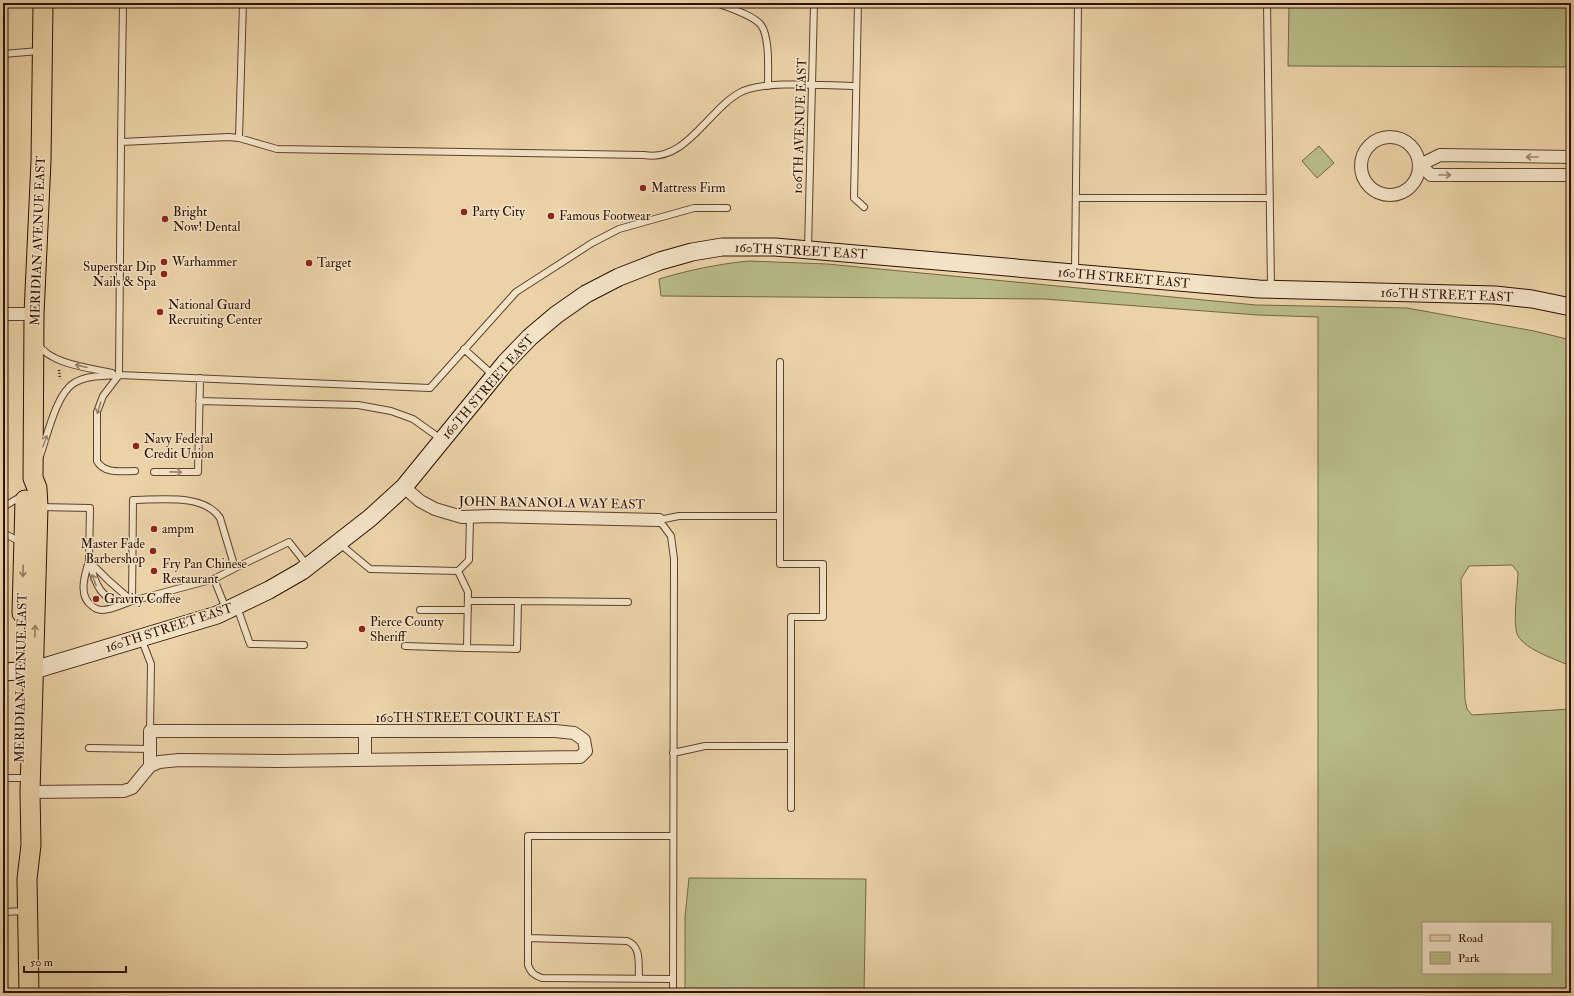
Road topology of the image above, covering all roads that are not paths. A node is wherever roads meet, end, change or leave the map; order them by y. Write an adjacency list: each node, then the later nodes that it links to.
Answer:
1 (43, 3): 9 (main road, MERIDIAN AVENUE EAST)
2 (123, 3): 15 (lane)
3 (243, 3): 14 (lane)
4 (717, 3): 12 (lane)
5 (814, 3): 11 (lane, 106TH AVENUE EAST)
6 (858, 3): 13 (lane)
7 (1078, 3): 19 (lane)
8 (1267, 3): 20 (lane)
9 (42, 51): 10 (lane); 28 (main road, MERIDIAN AVENUE EAST)
10 (3, 54)
11 (812, 85): 12 (lane); 13 (lane); 23 (lane, 106TH AVENUE EAST)
12 (768, 86): 14 (lane)
13 (856, 86): 21 (lane)
14 (239, 138): 15 (lane)
15 (121, 142): 32 (lane)
16 (1571, 158): 17 (street, one-way to 17)
17 (1420, 165): 17 (street); 18 (street, one-way to 18)
18 (1571, 175)
19 (1076, 198): 20 (lane); 24 (lane)
20 (1269, 198): 25 (lane)
21 (864, 207)
22 (727, 208): 30 (lane)
23 (808, 250): 24 (street, 160TH STREET EAST); 33 (street, 160TH STREET EAST)
24 (1075, 273): 25 (street, 160TH STREET EAST)
25 (1270, 290): 26 (street, 160TH STREET EAST)
26 (1571, 307)
27 (3, 314): 28 (street)
28 (34, 314): 29 (main road, MERIDIAN AVENUE EAST)
29 (34, 335): 32 (lane, one-way to 29); 40 (main road, MERIDIAN AVENUE EAST)
30 (464, 350): 33 (lane); 34 (lane)
31 (780, 362): 42 (lane)
32 (119, 375): 34 (lane); 37 (lane, one-way to 37); 40 (lane, one-way to 32)
33 (494, 377): 36 (street, 160TH STREET EAST)
34 (200, 378): 35 (lane)
35 (199, 401): 36 (lane); 38 (lane, one-way to 35)
36 (443, 440): 39 (street, 160TH STREET EAST)
37 (135, 471)
38 (154, 472)
39 (404, 487): 43 (street, JOHN BANANOLA WAY EAST); 46 (street, 160TH STREET EAST)
40 (32, 493): 41 (lane); 47 (main road, MERIDIAN AVENUE EAST); 48 (lane); 64 (main road, MERIDIAN AVENUE EAST, one-way to 40)
41 (3, 507)
42 (780, 516): 44 (lane); 67 (lane)
43 (470, 517): 44 (street, JOHN BANANOLA WAY EAST); 51 (lane)
44 (659, 520): 70 (lane)
45 (3, 533): 47 (lane)
46 (339, 543): 49 (street, 160TH STREET EAST); 51 (lane)
47 (24, 544): 64 (main road, MERIDIAN AVENUE EAST, one-way to 64)
48 (89, 561): 53 (lane); 53 (lane, one-way to 48); 53 (lane)
49 (308, 566): 50 (lane); 57 (street, 160TH STREET EAST)
50 (235, 568): 52 (lane); 53 (lane)
51 (458, 572): 54 (lane)
52 (214, 578): 53 (lane); 57 (lane)
53 (132, 601)
54 (468, 601): 55 (lane); 59 (lane)
55 (518, 601): 56 (lane); 63 (lane)
56 (628, 602)
57 (231, 608): 60 (street, 160TH STREET EAST); 61 (lane)
58 (420, 610): 59 (lane)
59 (468, 610): 63 (lane)
60 (141, 638): 64 (street, 160TH STREET EAST); 65 (lane)
61 (304, 645)
62 (405, 646): 63 (lane)
63 (467, 648)
64 (19, 671): 73 (main road, MERIDIAN AVENUE EAST)
65 (150, 731): 66 (street, 160TH STREET COURT EAST); 69 (street)
66 (365, 731): 71 (street); 71 (street, 160TH STREET COURT EAST)
67 (791, 746): 70 (lane); 74 (lane)
68 (89, 748): 69 (lane)
69 (150, 749): 72 (street)
70 (673, 753): 75 (lane)
71 (365, 760): 72 (street, 160TH STREET COURT EAST)
72 (150, 766): 73 (street)
73 (18, 783): 76 (main road, MERIDIAN AVENUE EAST)
74 (791, 808)
75 (673, 836): 78 (lane); 80 (lane)
76 (28, 911): 77 (lane); 81 (main road, MERIDIAN AVENUE EAST)
77 (3, 912)
78 (528, 938): 79 (lane); 79 (lane)
79 (639, 978): 80 (lane)
80 (673, 979): 82 (lane)
81 (29, 993)
82 (673, 993)

